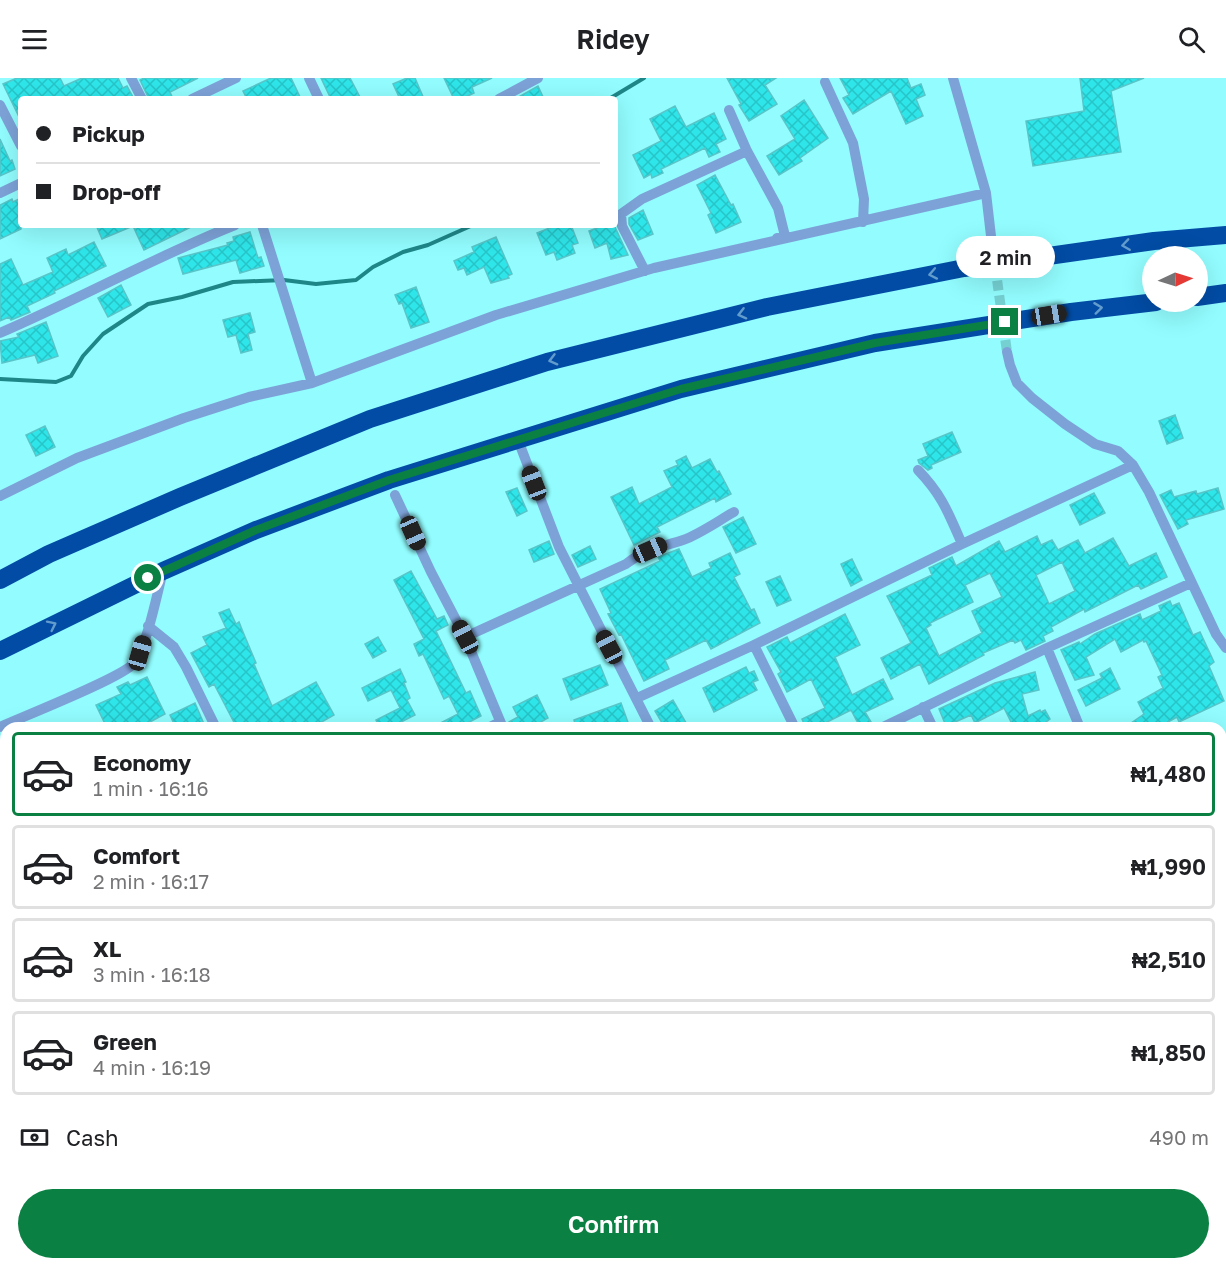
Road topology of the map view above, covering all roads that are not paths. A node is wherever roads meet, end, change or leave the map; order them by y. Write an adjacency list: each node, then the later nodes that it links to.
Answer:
1 (131, 78): 7 (street)
2 (236, 78): 8 (street)
3 (309, 78): 9 (street)
4 (538, 78): 10 (street)
5 (953, 78): 17 (street)
6 (825, 82): 18 (street)
7 (140, 96)
8 (198, 96)
9 (318, 96)
10 (505, 96)
11 (0, 105): 13 (street)
12 (729, 110): 14 (street)
13 (18, 140)
14 (747, 151): 23 (street); 24 (street)
15 (18, 184): 16 (street)
16 (0, 193)
17 (986, 193): 18 (street); 22 (street)
18 (863, 222): 23 (street)
19 (227, 228): 28 (street)
20 (263, 228): 30 (street)
21 (1226, 235): 39 (highway, one-way to 39)
22 (991, 236)
23 (763, 243): 24 (street)
24 (645, 271): 30 (street)
25 (1226, 293): 26 (highway)
26 (1208, 295)
27 (1142, 304): 31 (highway, one-way to 27)
28 (0, 333)
29 (1007, 352): 32 (street)
30 (312, 383): 35 (street)
31 (518, 440): 38 (highway); 41 (street)
32 (1133, 465): 37 (street); 40 (street)
33 (918, 470): 37 (street)
34 (396, 495): 43 (street)
35 (0, 496)
36 (734, 512): 41 (street)
37 (962, 543): 44 (street)
38 (163, 571): 42 (street); 47 (highway, one-way to 38)
39 (0, 579)
40 (1191, 583): 45 (street); 46 (street)
41 (577, 585): 43 (street); 48 (street)
42 (148, 626): 50 (street); 51 (street)
43 (465, 637): 52 (street)
44 (754, 645): 48 (street); 54 (street)
45 (1047, 648): 49 (street); 57 (street)
46 (1226, 648)
47 (0, 651)
48 (637, 698): 53 (street)
49 (923, 707): 55 (street); 56 (street)
50 (11, 722)
51 (213, 722)
52 (500, 722)
53 (648, 722)
54 (792, 722)
55 (893, 722)
56 (930, 722)
57 (1078, 722)

